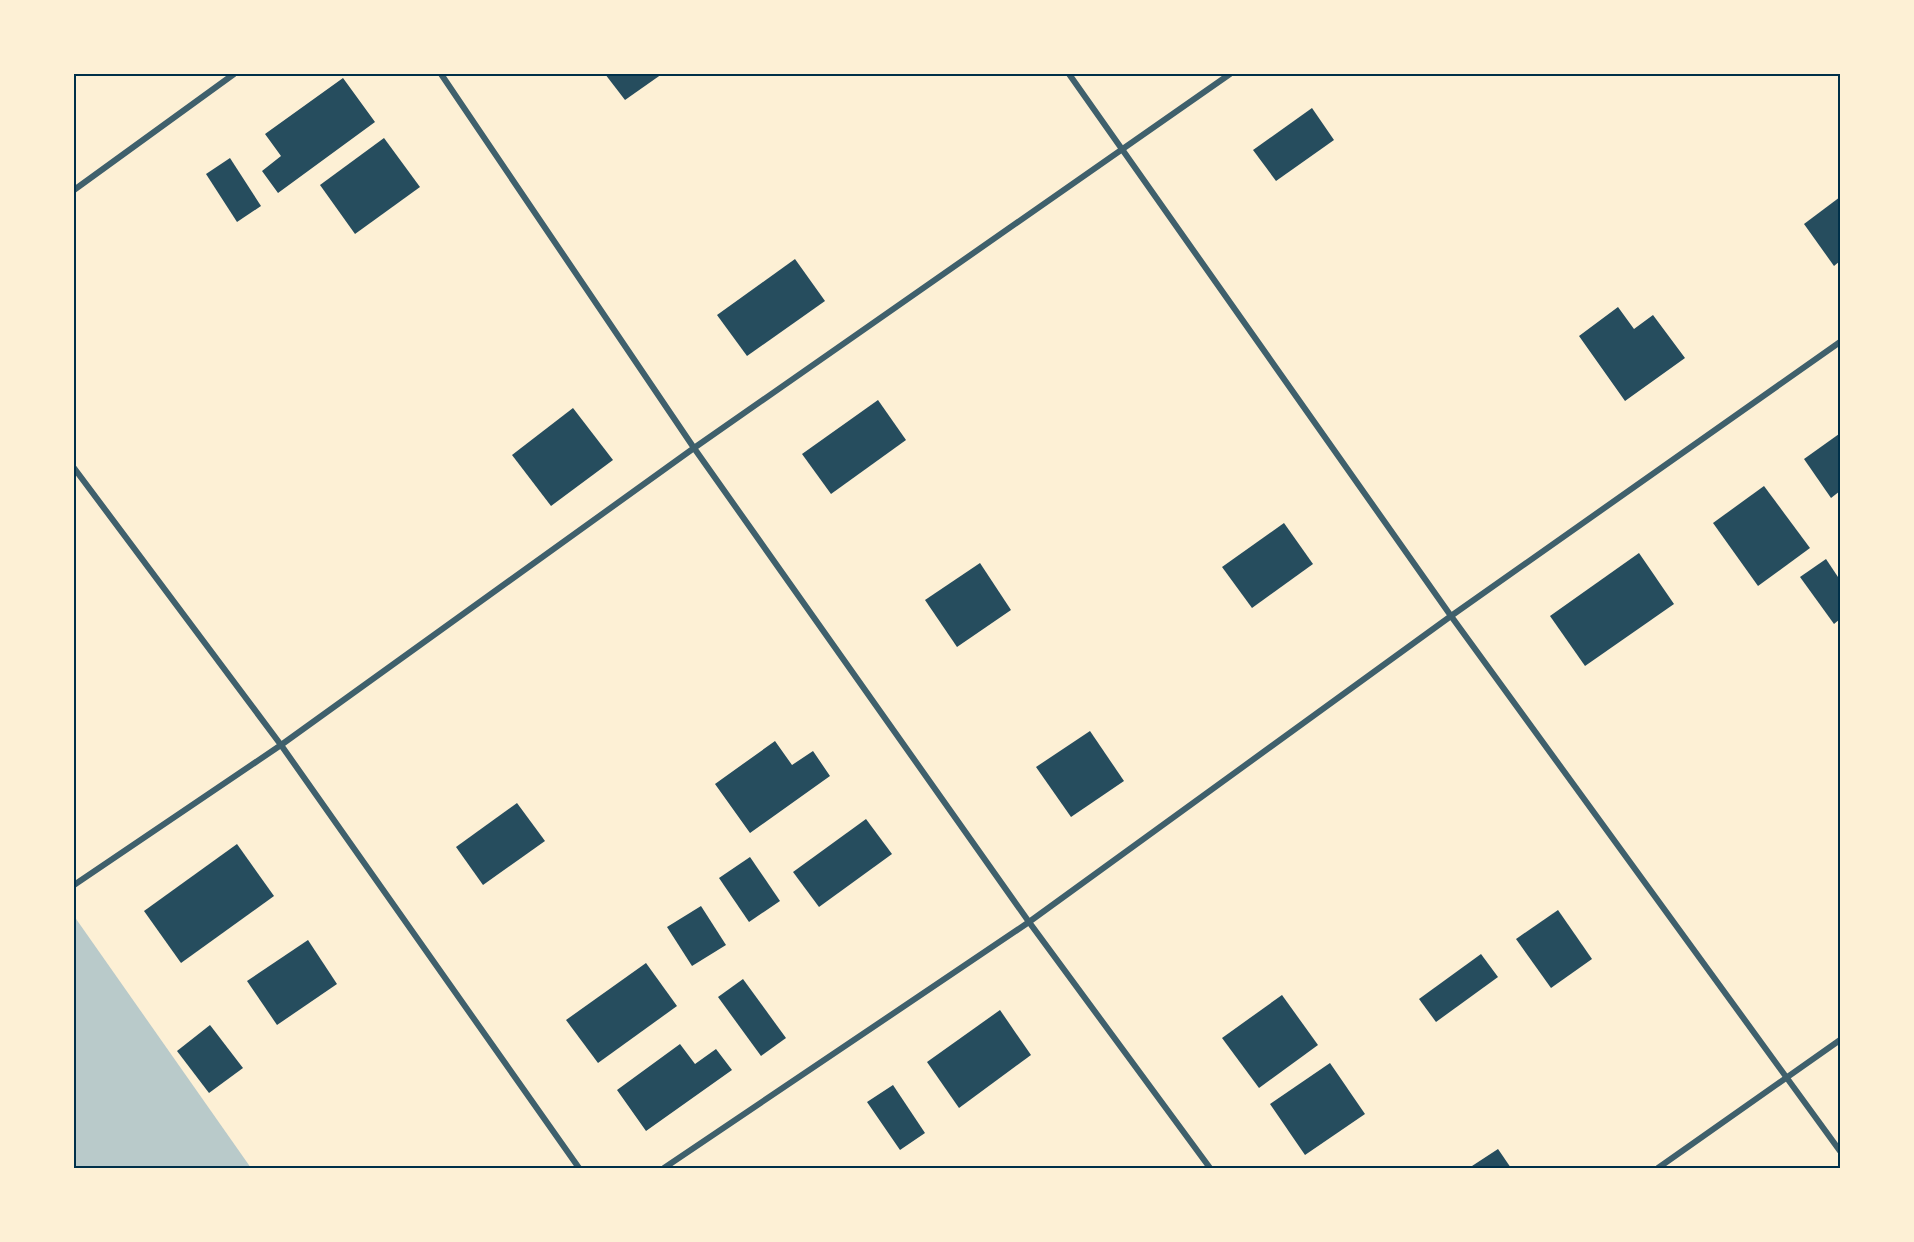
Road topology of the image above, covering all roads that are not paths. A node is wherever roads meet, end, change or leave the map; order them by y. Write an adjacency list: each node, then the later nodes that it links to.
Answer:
1 (234, 74): 6 (street)
2 (441, 74): 8 (street)
3 (1069, 74): 5 (street)
4 (1230, 74): 5 (street)
5 (1122, 149): 8 (street); 10 (street)
6 (74, 190)
7 (1840, 342): 10 (street)
8 (694, 448): 11 (street); 13 (street)
9 (74, 468): 11 (street)
10 (1451, 616): 13 (street); 15 (street)
11 (281, 745): 12 (street); 17 (street)
12 (74, 885)
13 (1029, 922): 18 (street); 19 (street)
14 (1840, 1040): 15 (street)
15 (1789, 1077): 16 (street); 20 (street)
16 (1840, 1151)
17 (579, 1168)
18 (664, 1168)
19 (1210, 1168)
20 (1658, 1168)

